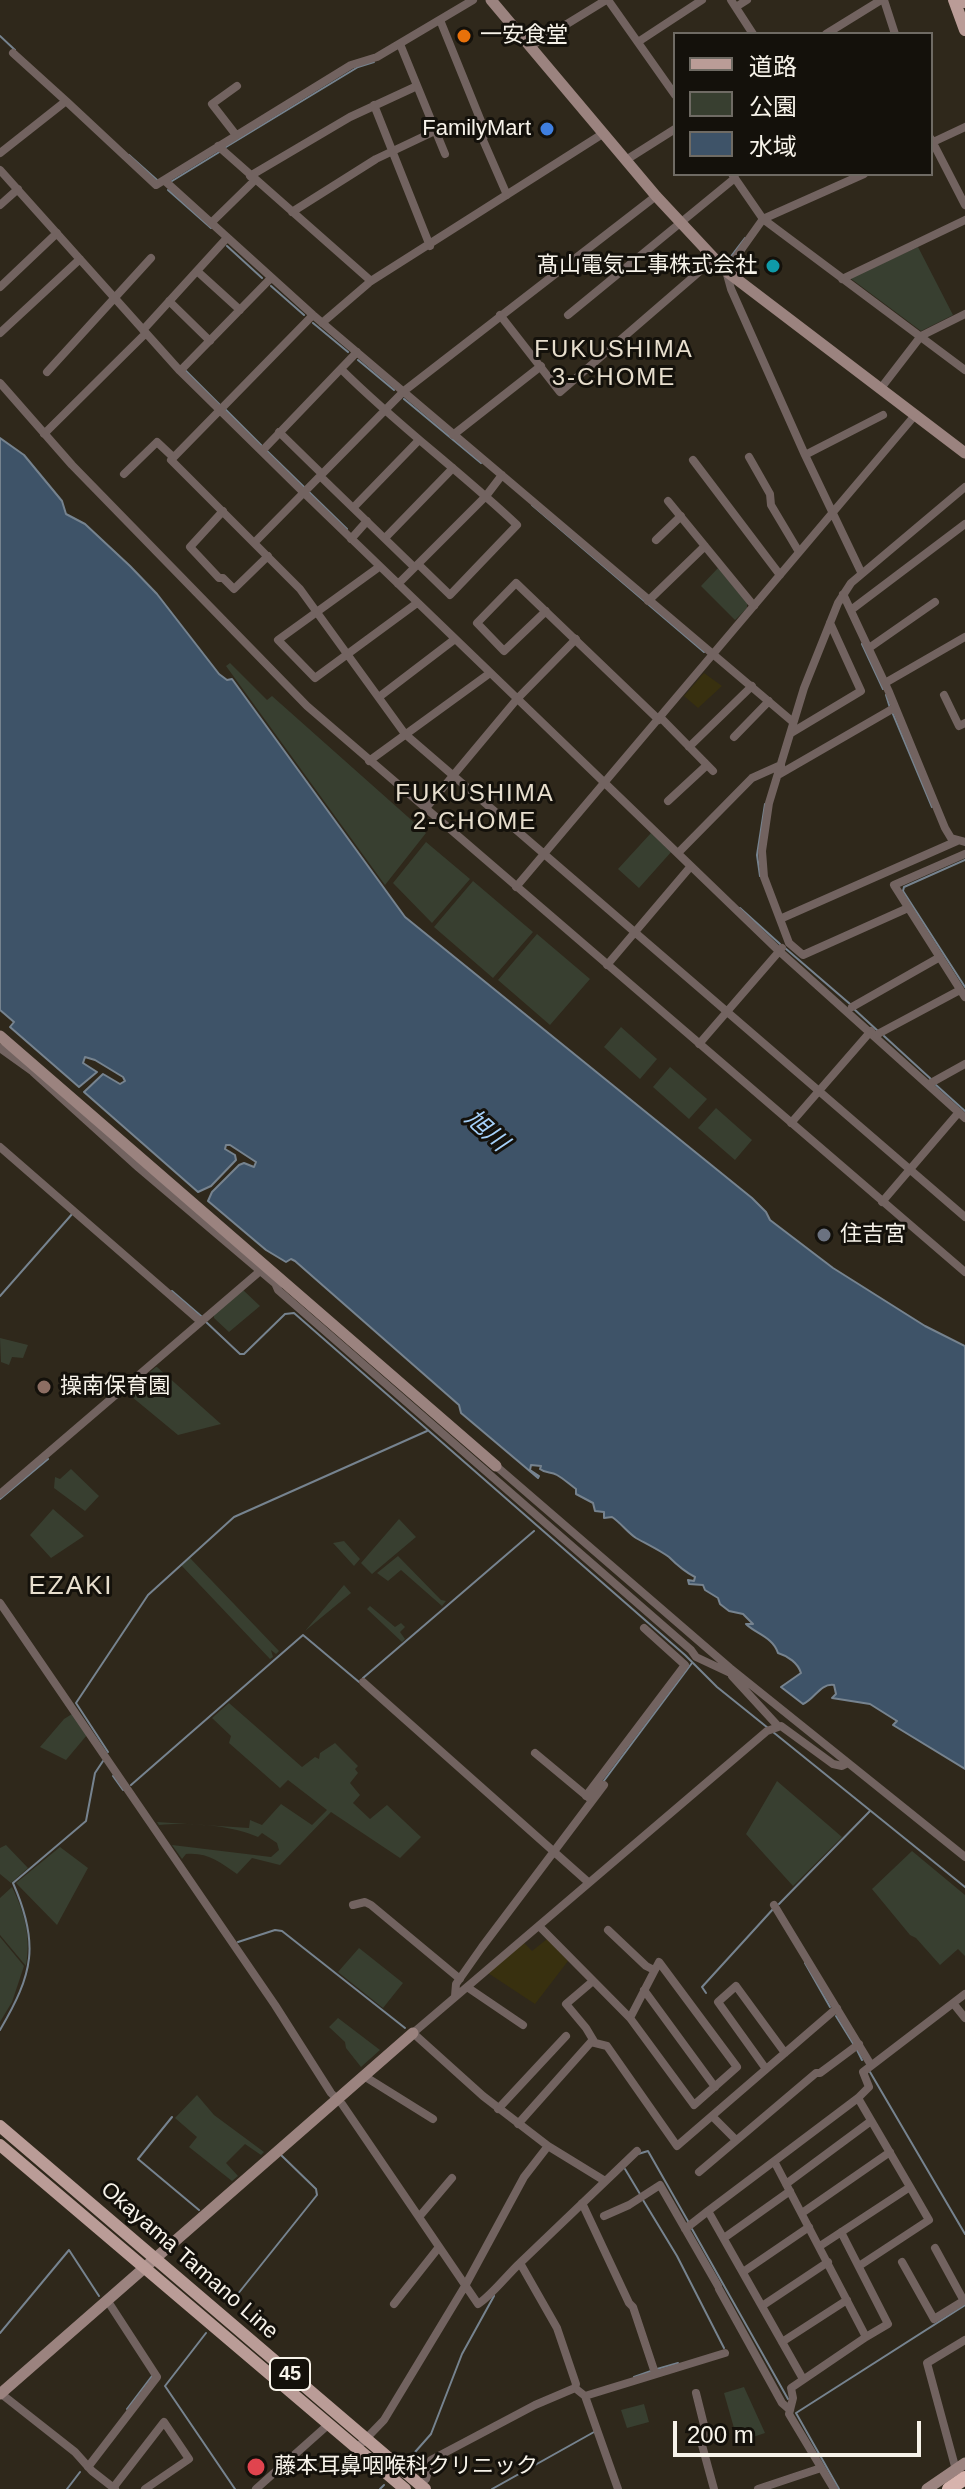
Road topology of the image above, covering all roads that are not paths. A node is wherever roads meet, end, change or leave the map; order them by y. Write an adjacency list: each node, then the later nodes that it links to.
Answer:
1 (473, 0): 9 (street)
2 (491, 0): 16 (street)
3 (607, 0): 14 (street); 16 (street)
4 (702, 0): 14 (street)
5 (747, 0): 8 (street)
6 (882, 0): 12 (street); 13 (street)
7 (954, 0): 10 (main road)
8 (734, 4): 11 (street)
9 (440, 20): 15 (street); 42 (street)
10 (965, 30)
11 (752, 32)
12 (829, 32)
13 (894, 32)
14 (638, 42): 20 (street)
15 (400, 44): 19 (street); 27 (street)
16 (531, 46): 26 (street)
17 (13, 53): 21 (street)
18 (237, 86): 27 (street)
19 (417, 86): 22 (street); 25 (street)
20 (673, 92)
21 (66, 101): 32 (street); 40 (street)
22 (374, 105): 31 (street); 38 (street)
23 (965, 127): 28 (street)
24 (673, 130): 34 (street)
25 (435, 131): 31 (street); 33 (street)
26 (604, 133): 34 (street); 42 (street)
27 (236, 135): 30 (street)
28 (933, 141)
29 (933, 146): 45 (street)
30 (221, 148): 38 (street); 40 (street)
31 (392, 150): 46 (street); 53 (street)
32 (0, 153)
33 (445, 154)
34 (626, 160): 43 (street)
35 (0, 170): 41 (street)
36 (733, 176): 50 (street)
37 (735, 176): 47 (street)
38 (252, 178): 46 (street); 49 (street)
39 (844, 178): 47 (street)
40 (165, 181): 49 (street)
41 (18, 189): 44 (street); 51 (street)
42 (507, 195): 53 (street)
43 (656, 196): 50 (street); 68 (street)
44 (0, 205)
45 (965, 205)
46 (292, 212): 61 (street)
47 (763, 219): 58 (street); 60 (street)
48 (965, 220): 60 (street)
49 (211, 223): 52 (street)
50 (681, 225): 56 (street); 69 (street)
51 (57, 233): 55 (street); 62 (street)
52 (226, 239): 57 (street); 59 (street)
53 (430, 246): 61 (street)
54 (151, 258): 63 (street)
55 (80, 259): 63 (street); 72 (street)
56 (714, 259): 58 (street); 76 (street)
57 (197, 271): 64 (street); 65 (street)
58 (726, 271): 82 (street); 94 (street)
59 (271, 278): 65 (street); 67 (street)
60 (842, 279): 73 (street)
61 (371, 281): 70 (street)
62 (0, 287)
63 (115, 299): 71 (street); 80 (street)
64 (169, 301): 71 (street); 74 (street)
65 (240, 310): 74 (street)
66 (965, 314): 73 (street)
67 (313, 315): 70 (street); 84 (street)
68 (500, 315): 76 (street); 83 (street)
69 (568, 315)
70 (322, 323): 75 (street)
71 (144, 332): 77 (street); 89 (street)
72 (0, 333)
73 (921, 336): 79 (street); 82 (street)
74 (210, 341): 77 (street)
75 (357, 352): 78 (street); 83 (street)
76 (541, 366): 90 (street)
77 (182, 369): 84 (street)
78 (341, 369): 85 (street); 88 (street)
79 (965, 370)
80 (47, 372)
81 (0, 383): 89 (street)
82 (881, 388): 86 (street)
83 (404, 391): 85 (street); 90 (street)
84 (222, 408): 92 (street); 95 (street)
85 (384, 412): 91 (street); 100 (street)
86 (916, 414): 93 (street); 108 (street)
87 (883, 415): 94 (street)
88 (279, 432): 92 (street); 100 (street)
89 (44, 434): 154 (street)
90 (453, 435): 101 (street)
91 (419, 440): 98 (street); 106 (street)
92 (264, 449): 103 (street)
93 (965, 453)
94 (805, 455): 108 (street)
95 (173, 457): 99 (street); 107 (street)
96 (749, 457): 117 (street)
97 (693, 460): 122 (street)
98 (453, 468): 104 (street); 113 (street)
99 (124, 474)
100 (321, 475): 103 (street); 106 (street)
101 (501, 477): 104 (street); 125 (street)
102 (965, 487): 121 (street)
103 (306, 490): 112 (street); 115 (street)
104 (486, 496): 119 (street); 119 (street)
105 (668, 501): 109 (street)
106 (353, 508): 110 (street)
107 (223, 511): 115 (street); 118 (street)
108 (832, 514): 117 (street); 121 (street)
109 (681, 516): 114 (street); 116 (street)
110 (367, 521): 112 (street); 113 (street)
111 (965, 524): 129 (street)
112 (353, 536): 120 (street)
113 (386, 537): 119 (street)
114 (656, 540)
115 (254, 543): 118 (street)
116 (705, 546): 125 (street); 128 (street)
117 (799, 552): 122 (street)
118 (268, 556): 130 (street)
119 (416, 565): 123 (street)
120 (379, 567): 123 (street); 130 (street)
121 (861, 572): 124 (street)
122 (780, 575): 128 (street)
123 (400, 582): 127 (street)
124 (843, 594): 129 (street); 132 (street)
125 (648, 601): 138 (street)
126 (935, 602): 136 (street)
127 (417, 603): 134 (street); 137 (street)
128 (754, 606): 138 (street)
129 (851, 610): 136 (street)
130 (317, 611): 137 (street); 137 (street)
131 (546, 611): 131 (street); 135 (street)
132 (830, 623): 148 (street); 150 (street)
133 (965, 637): 140 (street)
134 (455, 639): 139 (street); 143 (street)
135 (576, 639): 144 (street); 147 (street)
136 (869, 648): 140 (street)
137 (348, 654): 143 (street)
138 (712, 654): 141 (street); 147 (street)
139 (490, 673): 144 (street); 151 (street)
140 (885, 683): 146 (street)
141 (750, 688): 145 (street); 153 (street)
142 (944, 695): 149 (street)
143 (379, 697): 151 (street)
144 (519, 697): 157 (street); 158 (street)
145 (768, 702): 148 (street); 152 (street)
146 (891, 709): 156 (street); 161 (street)
147 (660, 719): 153 (street); 158 (street)
148 (793, 722): 150 (street)
149 (965, 723)
150 (791, 733): 155 (street)
151 (405, 734): 154 (street); 157 (street)
152 (734, 737)
153 (689, 747): 159 (street)
154 (369, 761): 160 (street)
155 (781, 765): 156 (street); 162 (street)
156 (778, 775): 167 (street)
157 (453, 776): 160 (street); 163 (street)
158 (606, 781): 162 (street); 163 (street)
159 (668, 801)
160 (426, 808): 165 (street)
161 (961, 846): 166 (street); 167 (street)
162 (679, 851): 164 (street)
163 (544, 855): 165 (street); 168 (street)
164 (691, 866): 168 (street); 169 (street)
165 (516, 887): 171 (street)
166 (908, 908): 169 (street); 170 (street)
167 (780, 919): 169 (street)
168 (635, 933): 171 (street); 174 (street)
169 (785, 947): 174 (street); 175 (street)
170 (940, 957): 172 (street); 173 (street)
171 (607, 965): 177 (street)
172 (963, 993): 175 (street)
173 (852, 1007)
174 (727, 1012): 177 (street); 182 (street)
175 (876, 1033): 181 (street); 182 (street)
176 (0, 1036): 180 (street)
177 (699, 1044): 184 (street)
178 (2, 1054): 180 (street)
179 (965, 1064): 181 (street)
180 (34, 1069): 189 (street); 192 (street)
181 (931, 1082): 183 (street)
182 (818, 1090): 184 (street); 186 (street)
183 (959, 1109): 186 (street)
184 (791, 1123): 187 (street)
185 (0, 1147): 193 (street)
186 (910, 1169): 187 (street); 188 (street)
187 (882, 1202): 190 (street)
188 (965, 1217)
189 (259, 1272): 191 (street); 193 (street)
190 (965, 1272)
191 (275, 1283): 192 (street); 198 (street)
192 (297, 1293): 194 (street)
193 (202, 1319): 195 (street)
194 (496, 1466): 199 (street)
195 (0, 1494)
196 (0, 1603): 235 (street)
197 (644, 1628): 198 (street)
198 (689, 1660): 199 (street); 205 (street)
199 (729, 1670): 201 (street); 203 (street)
200 (363, 1682): 206 (street)
201 (776, 1731): 203 (street); 208 (street)
202 (535, 1753): 205 (street)
203 (846, 1764): 207 (street)
204 (604, 1785): 205 (street)
205 (589, 1798): 206 (street)
206 (554, 1852): 208 (street); 214 (street)
207 (965, 1857)
208 (588, 1882): 211 (street)
209 (353, 1905): 214 (street)
210 (776, 1907): 221 (street)
211 (539, 1926): 215 (street); 216 (street)
212 (608, 1930): 213 (street)
213 (654, 1970): 217 (street); 233 (street)
214 (460, 1979): 219 (street)
215 (593, 1981): 222 (street); 227 (street)
216 (467, 1987): 219 (street); 224 (street)
217 (644, 1990): 222 (street); 233 (street)
218 (965, 1994): 220 (street)
219 (455, 1997): 225 (street)
220 (953, 2003): 223 (street); 230 (street)
221 (837, 2008): 228 (street); 229 (street)
222 (630, 2018): 236 (street)
223 (965, 2018)
224 (523, 2025)
225 (413, 2033): 232 (street); 237 (street)
226 (566, 2036): 237 (street)
227 (595, 2043): 239 (street); 241 (street)
228 (856, 2046): 230 (street); 243 (street)
229 (785, 2053): 231 (street); 231 (street)
230 (871, 2065): 234 (street)
231 (766, 2069): 239 (street)
232 (364, 2076): 235 (street); 238 (street)
233 (715, 2087): 236 (street)
234 (858, 2098): 240 (street); 248 (street)
235 (337, 2100): 258 (street); 268 (street)
236 (694, 2105): 239 (street)
237 (498, 2109): 241 (street)
238 (433, 2119)
239 (709, 2119): 243 (street)
240 (871, 2121): 247 (street); 252 (street)
241 (518, 2124): 245 (street)
242 (0, 2126): 268 (main road, Okayama Tamano Line / 45)
243 (736, 2140): 249 (street)
244 (0, 2145): 268 (main road, Okayama Tamano Line / 45)
245 (548, 2146): 251 (street); 272 (street)
246 (637, 2151): 251 (street)
247 (890, 2152): 253 (street); 256 (street)
248 (774, 2161): 252 (street); 255 (street)
249 (699, 2172)
250 (452, 2178): 258 (street)
251 (605, 2181): 254 (street)
252 (788, 2187): 256 (street); 262 (street)
253 (910, 2187): 261 (street); 270 (street)
254 (584, 2204): 269 (street); 282 (street)
255 (708, 2211): 259 (street); 262 (street)
256 (802, 2213): 260 (street)
257 (604, 2216): 259 (street)
258 (419, 2217): 264 (street)
259 (688, 2226): 288 (street)
260 (809, 2227): 263 (street); 271 (street)
261 (841, 2232): 263 (street); 270 (street)
262 (724, 2238): 271 (street)
263 (820, 2246): 266 (street)
264 (439, 2247): 272 (street); 276 (street)
265 (935, 2248): 275 (street)
266 (828, 2262): 274 (street); 277 (street)
267 (902, 2262): 275 (street)
268 (150, 2263): 273 (street); 289 (main road, Okayama Tamano Line / 45); 290 (main road, Okayama Tamano Line / 45)
269 (522, 2265): 272 (street); 284 (street)
270 (859, 2266): 278 (street)
271 (743, 2272): 277 (street)
272 (465, 2286): 290 (street)
273 (107, 2300): 286 (street); 292 (street)
274 (847, 2300): 278 (street); 280 (street)
275 (964, 2300)
276 (394, 2304)
277 (762, 2306): 280 (street)
278 (866, 2337): 283 (street)
279 (965, 2340): 294 (street)
280 (782, 2342): 283 (street)
281 (725, 2353): 282 (street)
282 (655, 2371): 287 (street)
283 (803, 2379): 288 (street)
284 (575, 2388): 287 (street); 295 (street)
285 (696, 2393): 301 (street)
286 (0, 2394): 292 (street)
287 (585, 2396): 300 (street)
288 (790, 2410): 293 (street)
289 (329, 2424): 291 (main road, Okayama Tamano Line / 45); 298 (street)
290 (366, 2438): 291 (street); 295 (main road, Okayama Tamano Line / 45)
291 (357, 2448): 299 (main road, Okayama Tamano Line / 45)
292 (88, 2467): 296 (street)
293 (821, 2468): 302 (street); 303 (street)
294 (962, 2470): 304 (street); 305 (highway)
295 (423, 2487)
296 (114, 2488): 297 (street)
297 (145, 2489)
298 (256, 2489)
299 (405, 2489)
300 (618, 2489)
301 (714, 2489)
302 (758, 2489)
303 (834, 2489)
304 (927, 2489)
305 (949, 2489)

